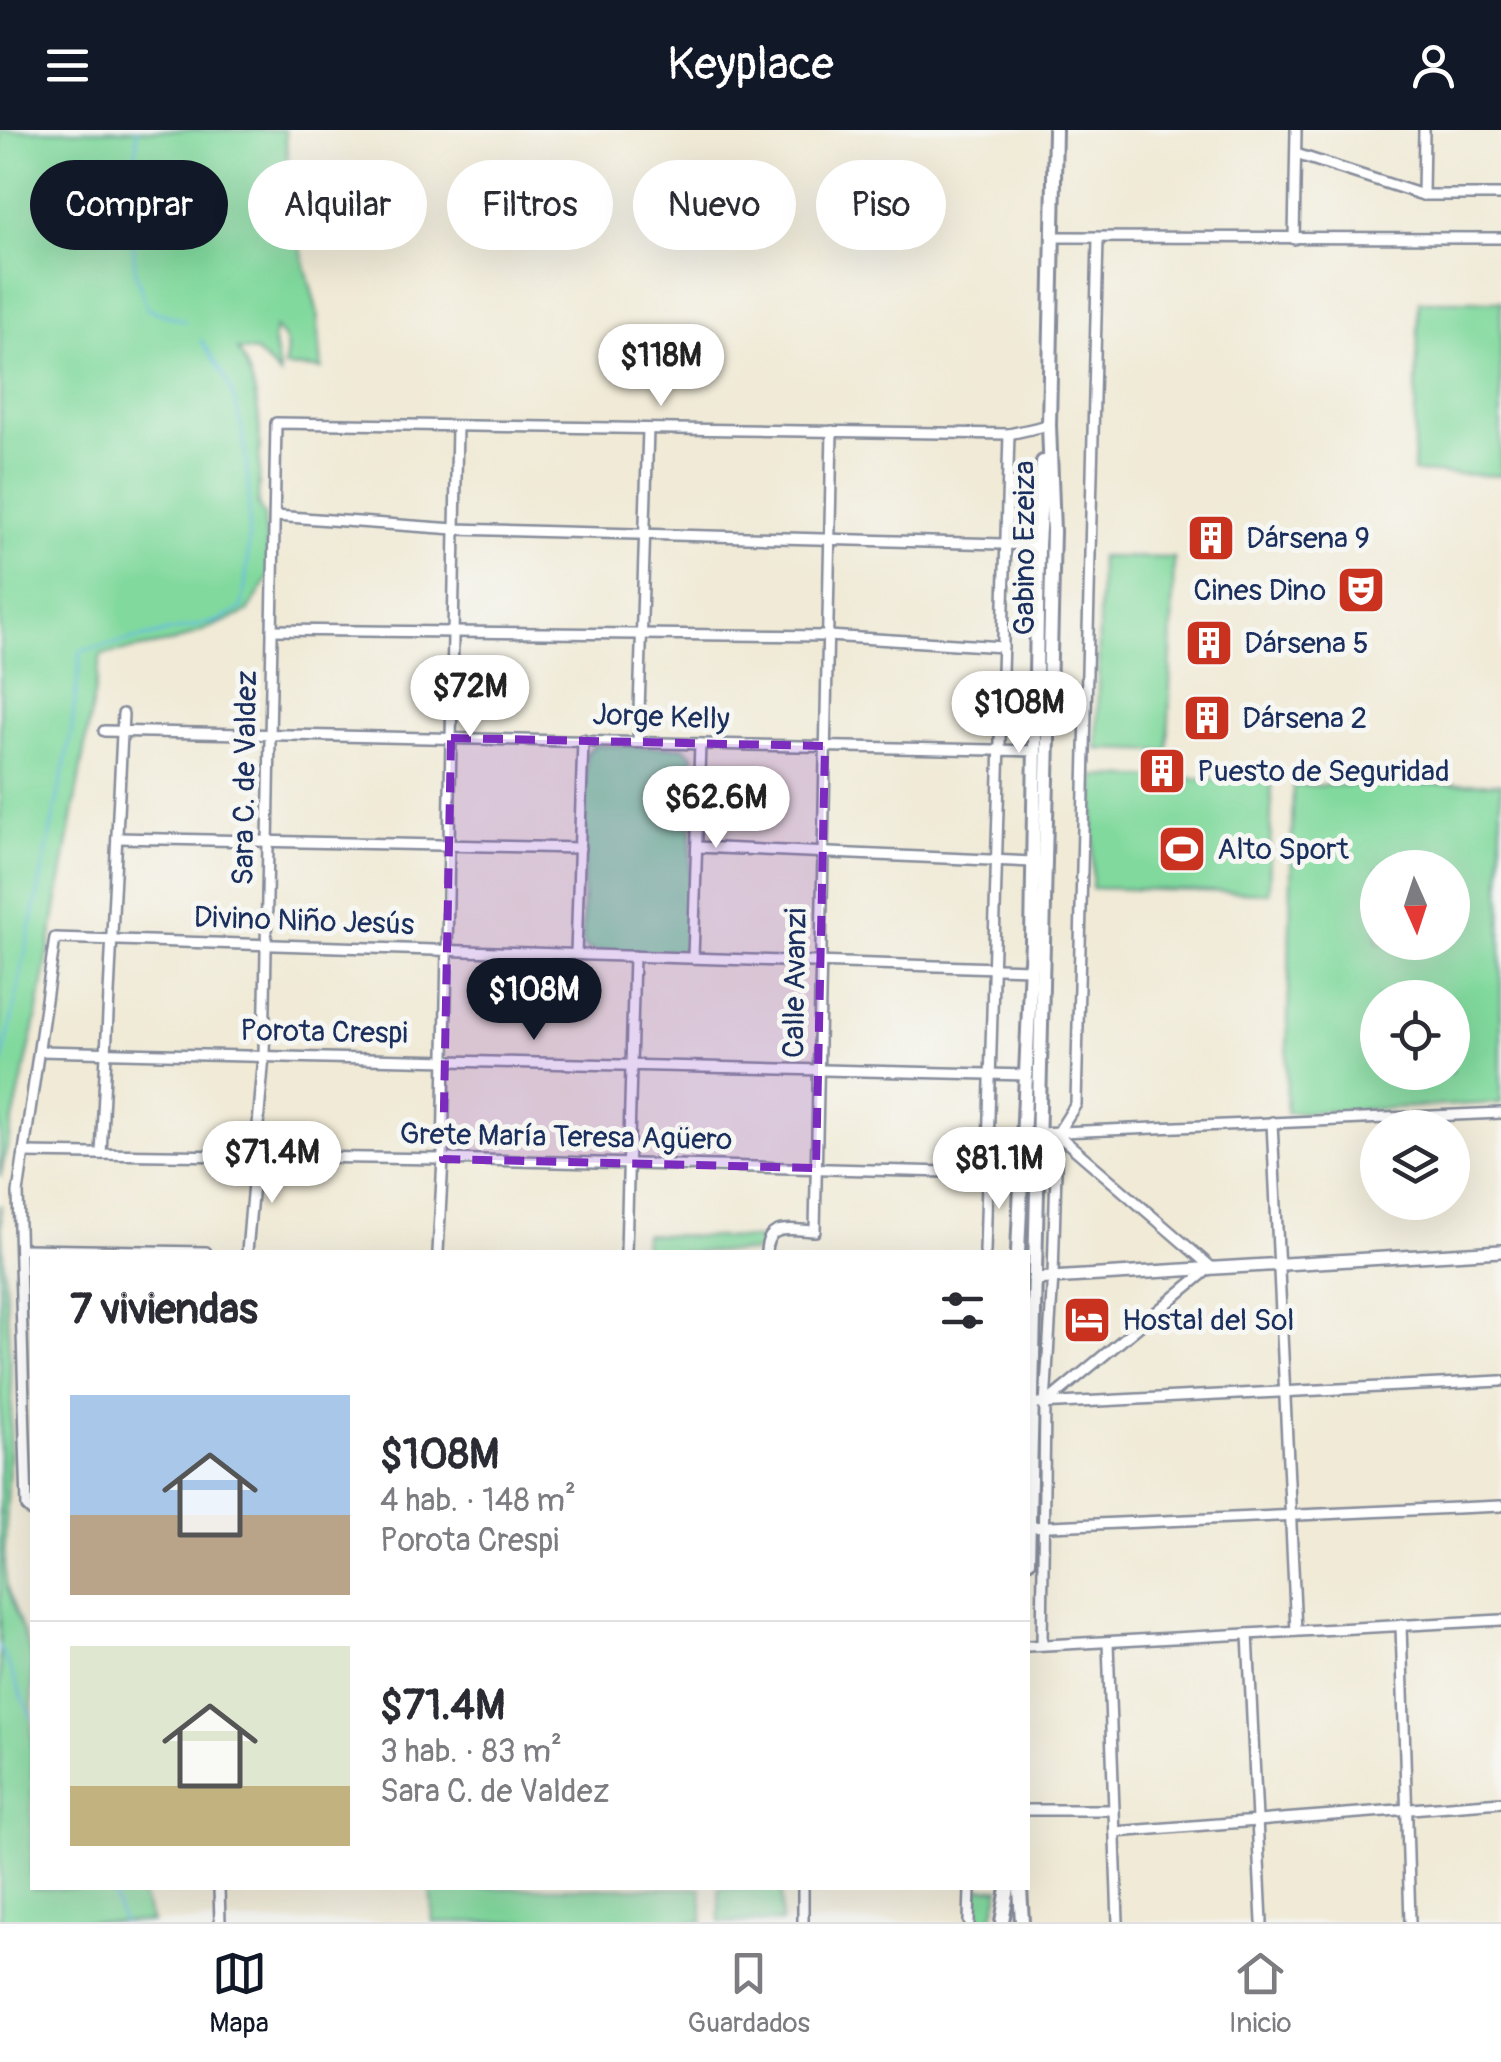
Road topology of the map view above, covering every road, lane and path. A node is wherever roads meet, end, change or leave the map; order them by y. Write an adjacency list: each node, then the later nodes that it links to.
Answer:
1 (1055, 130): 7 (main road)
2 (1296, 130): 4 (street)
3 (1424, 130): 5 (street)
4 (1296, 154): 5 (street); 9 (street)
5 (1423, 195): 6 (street)
6 (1501, 195)
7 (1053, 237): 8 (street); 11 (main road)
8 (1098, 238): 9 (street); 66 (street)
9 (1294, 238): 10 (street)
10 (1501, 238)
11 (1049, 425): 15 (street); 21 (main road, Gabino Ezeiza); 65 (main road, Gabino Ezeiza)
12 (457, 426): 13 (street); 16 (street, Sara C. de Valdez); 17 (street)
13 (648, 428): 14 (street); 18 (street)
14 (832, 431): 15 (street); 19 (street, Calle Avanzi)
15 (1009, 434): 20 (street)
16 (274, 516): 17 (street); 22 (street, Sara C. de Valdez)
17 (455, 528): 18 (street); 23 (street)
18 (645, 532): 19 (street); 24 (street)
19 (830, 540): 20 (street); 25 (street, Calle Avanzi)
20 (1006, 544): 21 (street); 26 (street)
21 (1038, 545): 37 (main road, Gabino Ezeiza)
22 (272, 630): 23 (street); 30 (street, Sara C. de Valdez)
23 (453, 630): 24 (street); 31 (street)
24 (642, 634): 25 (street); 33 (street)
25 (828, 636): 26 (street); 35 (street, Calle Avanzi)
26 (1003, 647): 36 (street)
27 (123, 714): 29 (street)
28 (104, 731): 29 (street, Jorge Kelly)
29 (122, 732): 30 (street, Jorge Kelly); 38 (street)
30 (270, 734): 31 (street, Jorge Kelly); 39 (street, Sara C. de Valdez)
31 (451, 738): 32 (street, Jorge Kelly); 40 (street)
32 (583, 740): 33 (street, Jorge Kelly); 42 (street)
33 (638, 742): 34 (street, Jorge Kelly)
34 (700, 744): 35 (street, Jorge Kelly); 41 (street)
35 (826, 746): 36 (street, Jorge Kelly); 43 (street, Calle Avanzi)
36 (1000, 750): 37 (street, Jorge Kelly); 44 (street)
37 (1036, 751): 45 (main road, Gabino Ezeiza)
38 (117, 838): 39 (street); 46 (street)
39 (268, 840): 40 (street); 47 (street, Sara C. de Valdez)
40 (449, 844): 42 (street); 48 (street)
41 (697, 846): 43 (street); 51 (street)
42 (580, 848): 49 (street)
43 (823, 851): 44 (street); 52 (street, Calle Avanzi)
44 (996, 858): 45 (street); 53 (street)
45 (1034, 862): 54 (main road, Gabino Ezeiza)
46 (111, 940): 47 (street, Divino Niño Jesús); 55 (street, Divino Niño Jesús); 56 (street)
47 (266, 945): 48 (street, Divino Niño Jesús); 57 (street, Sara C. de Valdez)
48 (447, 950): 49 (street, Divino Niño Jesús); 58 (street)
49 (576, 954): 50 (street, Divino Niño Jesús)
50 (634, 956): 51 (street, Divino Niño Jesús); 59 (street)
51 (693, 958): 52 (street, Divino Niño Jesús)
52 (821, 962): 53 (street, Divino Niño Jesús); 60 (street, Calle Avanzi)
53 (993, 968): 54 (street, Divino Niño Jesús); 61 (street)
54 (1031, 969): 62 (main road, Gabino Ezeiza)
55 (38, 1051): 56 (street, Porota Crespi); 67 (street)
56 (107, 1052): 57 (street, Porota Crespi); 68 (street)
57 (264, 1056): 58 (street, Porota Crespi); 69 (street, Sara C. de Valdez)
58 (445, 1060): 59 (street, Porota Crespi); 70 (street)
59 (630, 1064): 60 (street, Porota Crespi); 71 (street)
60 (818, 1069): 61 (street, Porota Crespi); 72 (street, Calle Avanzi)
61 (990, 1073): 62 (street, Porota Crespi); 73 (street)
62 (1028, 1074): 81 (main road, Gabino Ezeiza)
63 (1501, 1113): 64 (street)
64 (1272, 1122): 66 (street); 83 (street)
65 (1038, 1133): 66 (street); 86 (main road, Gabino Ezeiza)
66 (1057, 1134): 84 (street); 85 (street)
67 (24, 1152): 68 (street, Grete María Teresa Agüero); 74 (street)
68 (101, 1154): 69 (street, Grete María Teresa Agüero)
69 (257, 1156): 70 (street, Grete María Teresa Agüero); 76 (street, Sara C. de Valdez)
70 (443, 1159): 71 (street, Grete María Teresa Agüero); 77 (street)
71 (628, 1164): 72 (street, Grete María Teresa Agüero); 78 (street)
72 (816, 1168): 73 (street, Grete María Teresa Agüero); 79 (street, Calle Avanzi)
73 (987, 1172): 80 (street)
74 (22, 1249): 75 (street); 87 (street)
75 (83, 1250)
76 (247, 1250)
77 (438, 1250)
78 (626, 1250)
79 (766, 1250)
80 (985, 1250)
81 (1018, 1250)
82 (1501, 1251): 83 (street)
83 (1279, 1264): 84 (street); 89 (street)
84 (1210, 1268): 85 (street); 90 (street)
85 (1053, 1276): 86 (street); 90 (street)
86 (1031, 1279): 90 (main road, Gabino Ezeiza)
87 (27, 1344): 91 (street)
88 (1501, 1382): 89 (street)
89 (1284, 1390): 90 (street); 95 (street)
90 (1038, 1404): 92 (main road, Gabino Ezeiza); 96 (street)
91 (29, 1428): 94 (street)
92 (1030, 1502)
93 (1501, 1506): 95 (street)
94 (30, 1510)
95 (1290, 1514): 96 (street); 100 (street)
96 (1044, 1526): 97 (street); 103 (street)
97 (1030, 1527)
98 (1501, 1620): 99 (street)
99 (1401, 1624): 100 (street); 106 (street)
100 (1296, 1631): 101 (street)
101 (1248, 1634): 102 (street); 109 (street)
102 (1108, 1643): 103 (street); 108 (street)
103 (1042, 1645): 104 (street)
104 (1030, 1646)
105 (1501, 1802): 106 (street)
106 (1407, 1809): 109 (street); 123 (street)
107 (1030, 1810): 108 (street)
108 (1114, 1810): 110 (street)
109 (1258, 1822): 110 (street); 122 (street)
110 (1115, 1832): 121 (street)
111 (219, 1890): 116 (street)
112 (803, 1890): 117 (street)
113 (970, 1890): 118 (street)
114 (1008, 1890): 119 (main road)
115 (1020, 1890): 120 (main road)
116 (220, 1922)
117 (803, 1922)
118 (970, 1922)
119 (1002, 1922)
120 (1022, 1922)
121 (1118, 1922)
122 (1262, 1922)
123 (1410, 1922)

